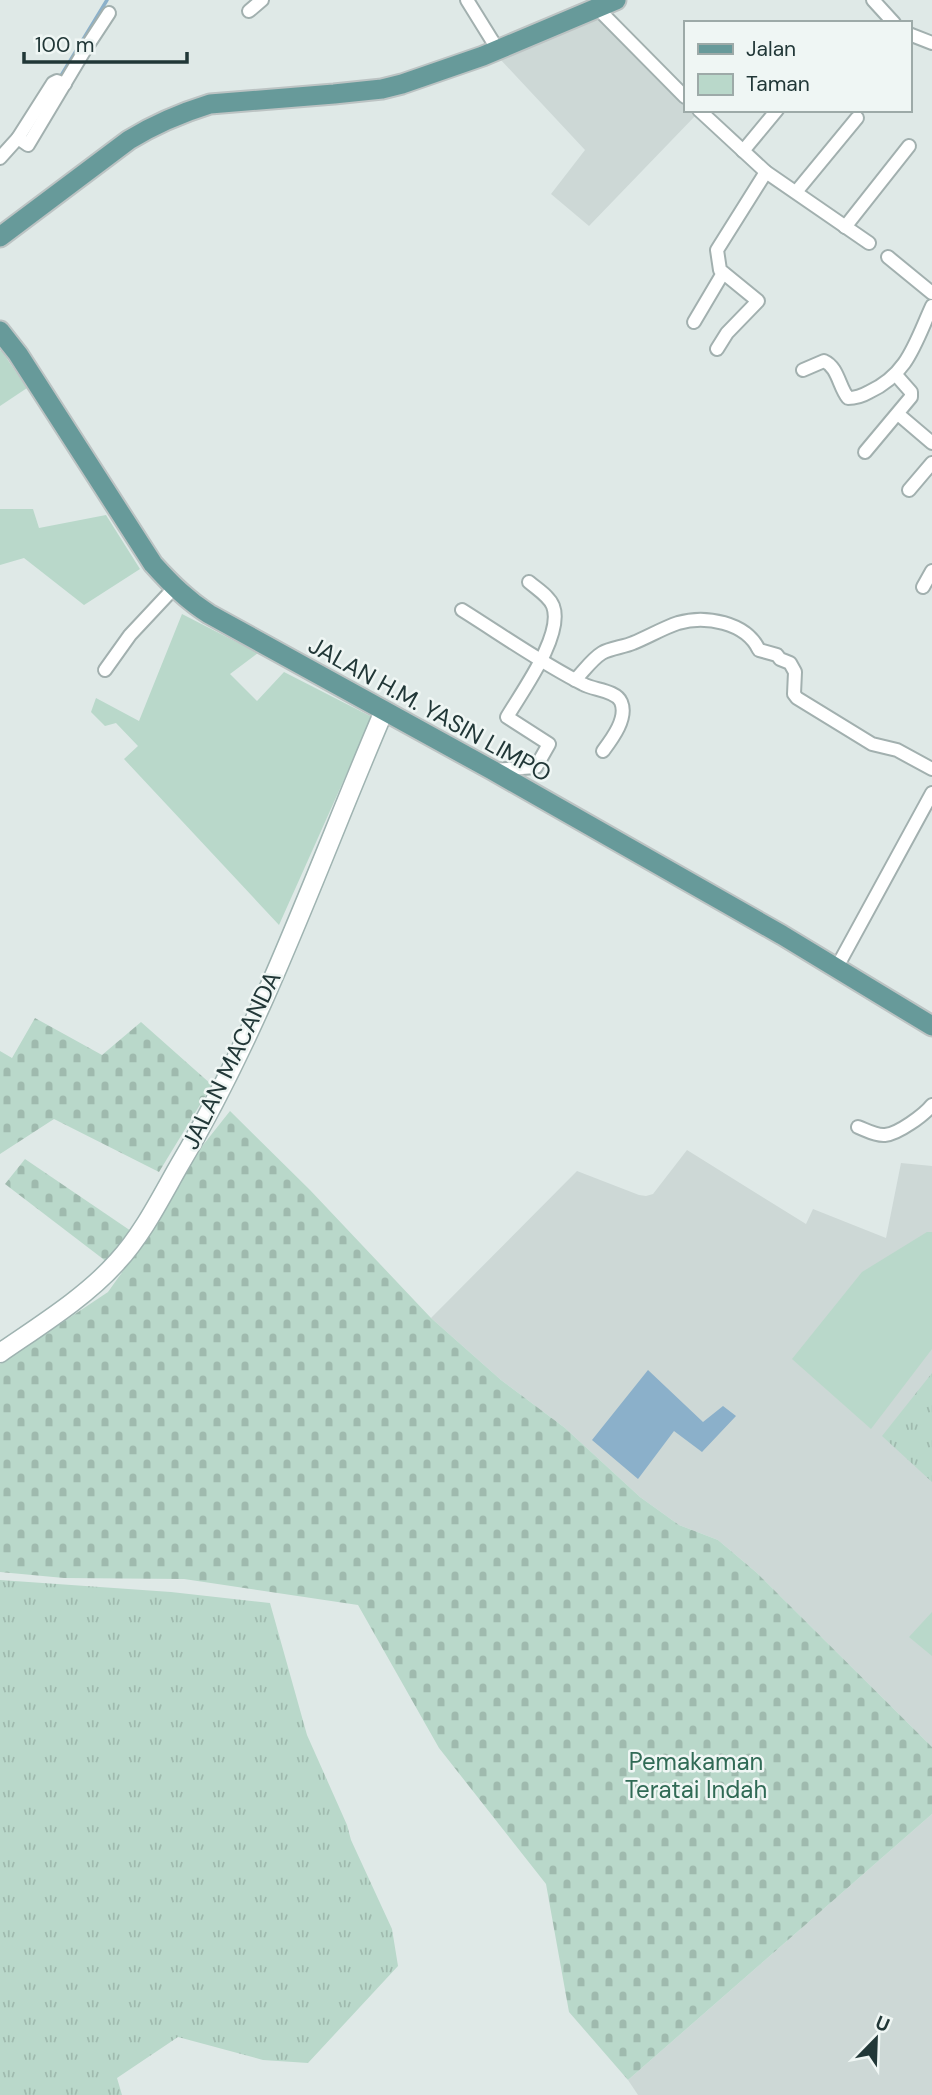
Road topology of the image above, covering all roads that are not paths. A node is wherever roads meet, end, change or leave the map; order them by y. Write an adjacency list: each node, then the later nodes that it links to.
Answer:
1 (262, 0): 6 (street)
2 (467, 0): 11 (street)
3 (616, 0): 5 (main road)
4 (873, 0): 8 (street)
5 (598, 9): 11 (main road); 12 (street)
6 (249, 10)
7 (109, 13): 18 (street)
8 (885, 20)
9 (911, 35): 10 (street)
10 (932, 43)
11 (498, 50): 22 (main road)
12 (684, 96)
13 (701, 112): 17 (street)
14 (775, 112): 17 (street)
15 (858, 118): 20 (street)
16 (909, 146): 21 (street)
17 (743, 151): 19 (street)
18 (0, 158)
19 (766, 172): 20 (street); 25 (street)
20 (796, 192): 21 (street)
21 (845, 227): 23 (street)
22 (0, 237)
23 (869, 243)
24 (888, 257): 26 (street)
25 (723, 273): 28 (street); 30 (street)
26 (932, 293)
27 (932, 306): 32 (street)
28 (694, 322)
29 (0, 331): 41 (main road, JALAN H.M. YASIN LIMPO)
30 (717, 349)
31 (803, 370): 32 (street)
32 (896, 375): 33 (street)
33 (898, 414): 34 (street); 35 (street)
34 (932, 443)
35 (865, 452)
36 (932, 463): 37 (street)
37 (909, 490)
38 (932, 571): 40 (street)
39 (529, 582): 43 (street)
40 (923, 587)
41 (174, 588): 44 (street); 46 (main road, JALAN H.M. YASIN LIMPO)
42 (462, 610): 43 (street)
43 (542, 660): 45 (street); 49 (street)
44 (105, 670)
45 (575, 680): 47 (street); 48 (street)
46 (384, 710): 49 (main road, JALAN H.M. YASIN LIMPO); 55 (street, JALAN MACANDA)
47 (603, 751)
48 (932, 769)
49 (492, 770): 51 (main road, JALAN H.M. YASIN LIMPO)
50 (932, 793): 51 (street)
51 (837, 967): 52 (main road, JALAN H.M. YASIN LIMPO)
52 (932, 1026)
53 (932, 1105): 54 (street)
54 (858, 1127)
55 (0, 1353)

